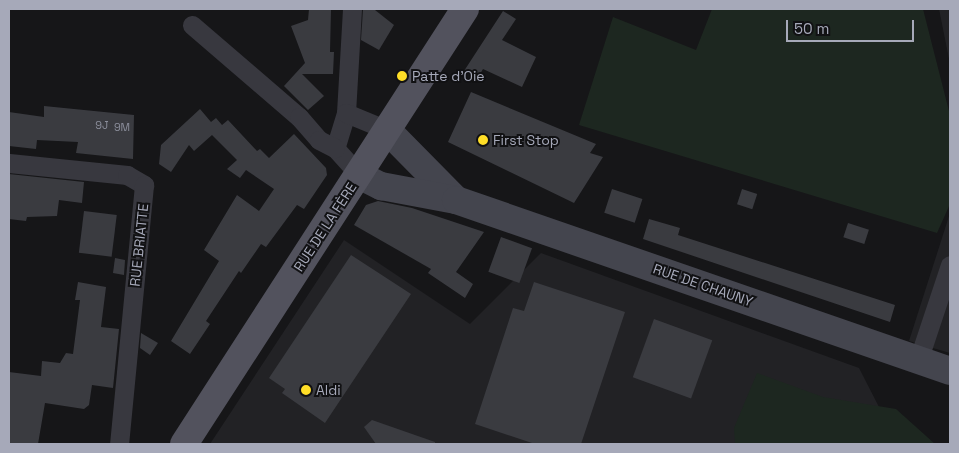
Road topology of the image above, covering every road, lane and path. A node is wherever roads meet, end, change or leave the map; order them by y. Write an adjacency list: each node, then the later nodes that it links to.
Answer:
1 (352, 9): 4 (street)
2 (466, 9): 5 (main road, RUE DE LA FÈRE)
3 (192, 25): 6 (street)
4 (346, 113): 5 (street); 6 (street)
5 (387, 130): 8 (main road, RUE DE LA FÈRE); 9 (street, RUE DE CHAUNY)
6 (335, 148): 8 (street)
7 (9, 163): 13 (street, RUE BRIATTE)
8 (358, 174): 9 (street, RUE DE CHAUNY); 14 (main road, RUE DE LA FÈRE)
9 (456, 200): 11 (street, RUE DE CHAUNY)
10 (950, 264): 11 (street)
11 (918, 362): 12 (street, RUE DE CHAUNY)
12 (950, 371)
13 (119, 444)
14 (184, 444)

